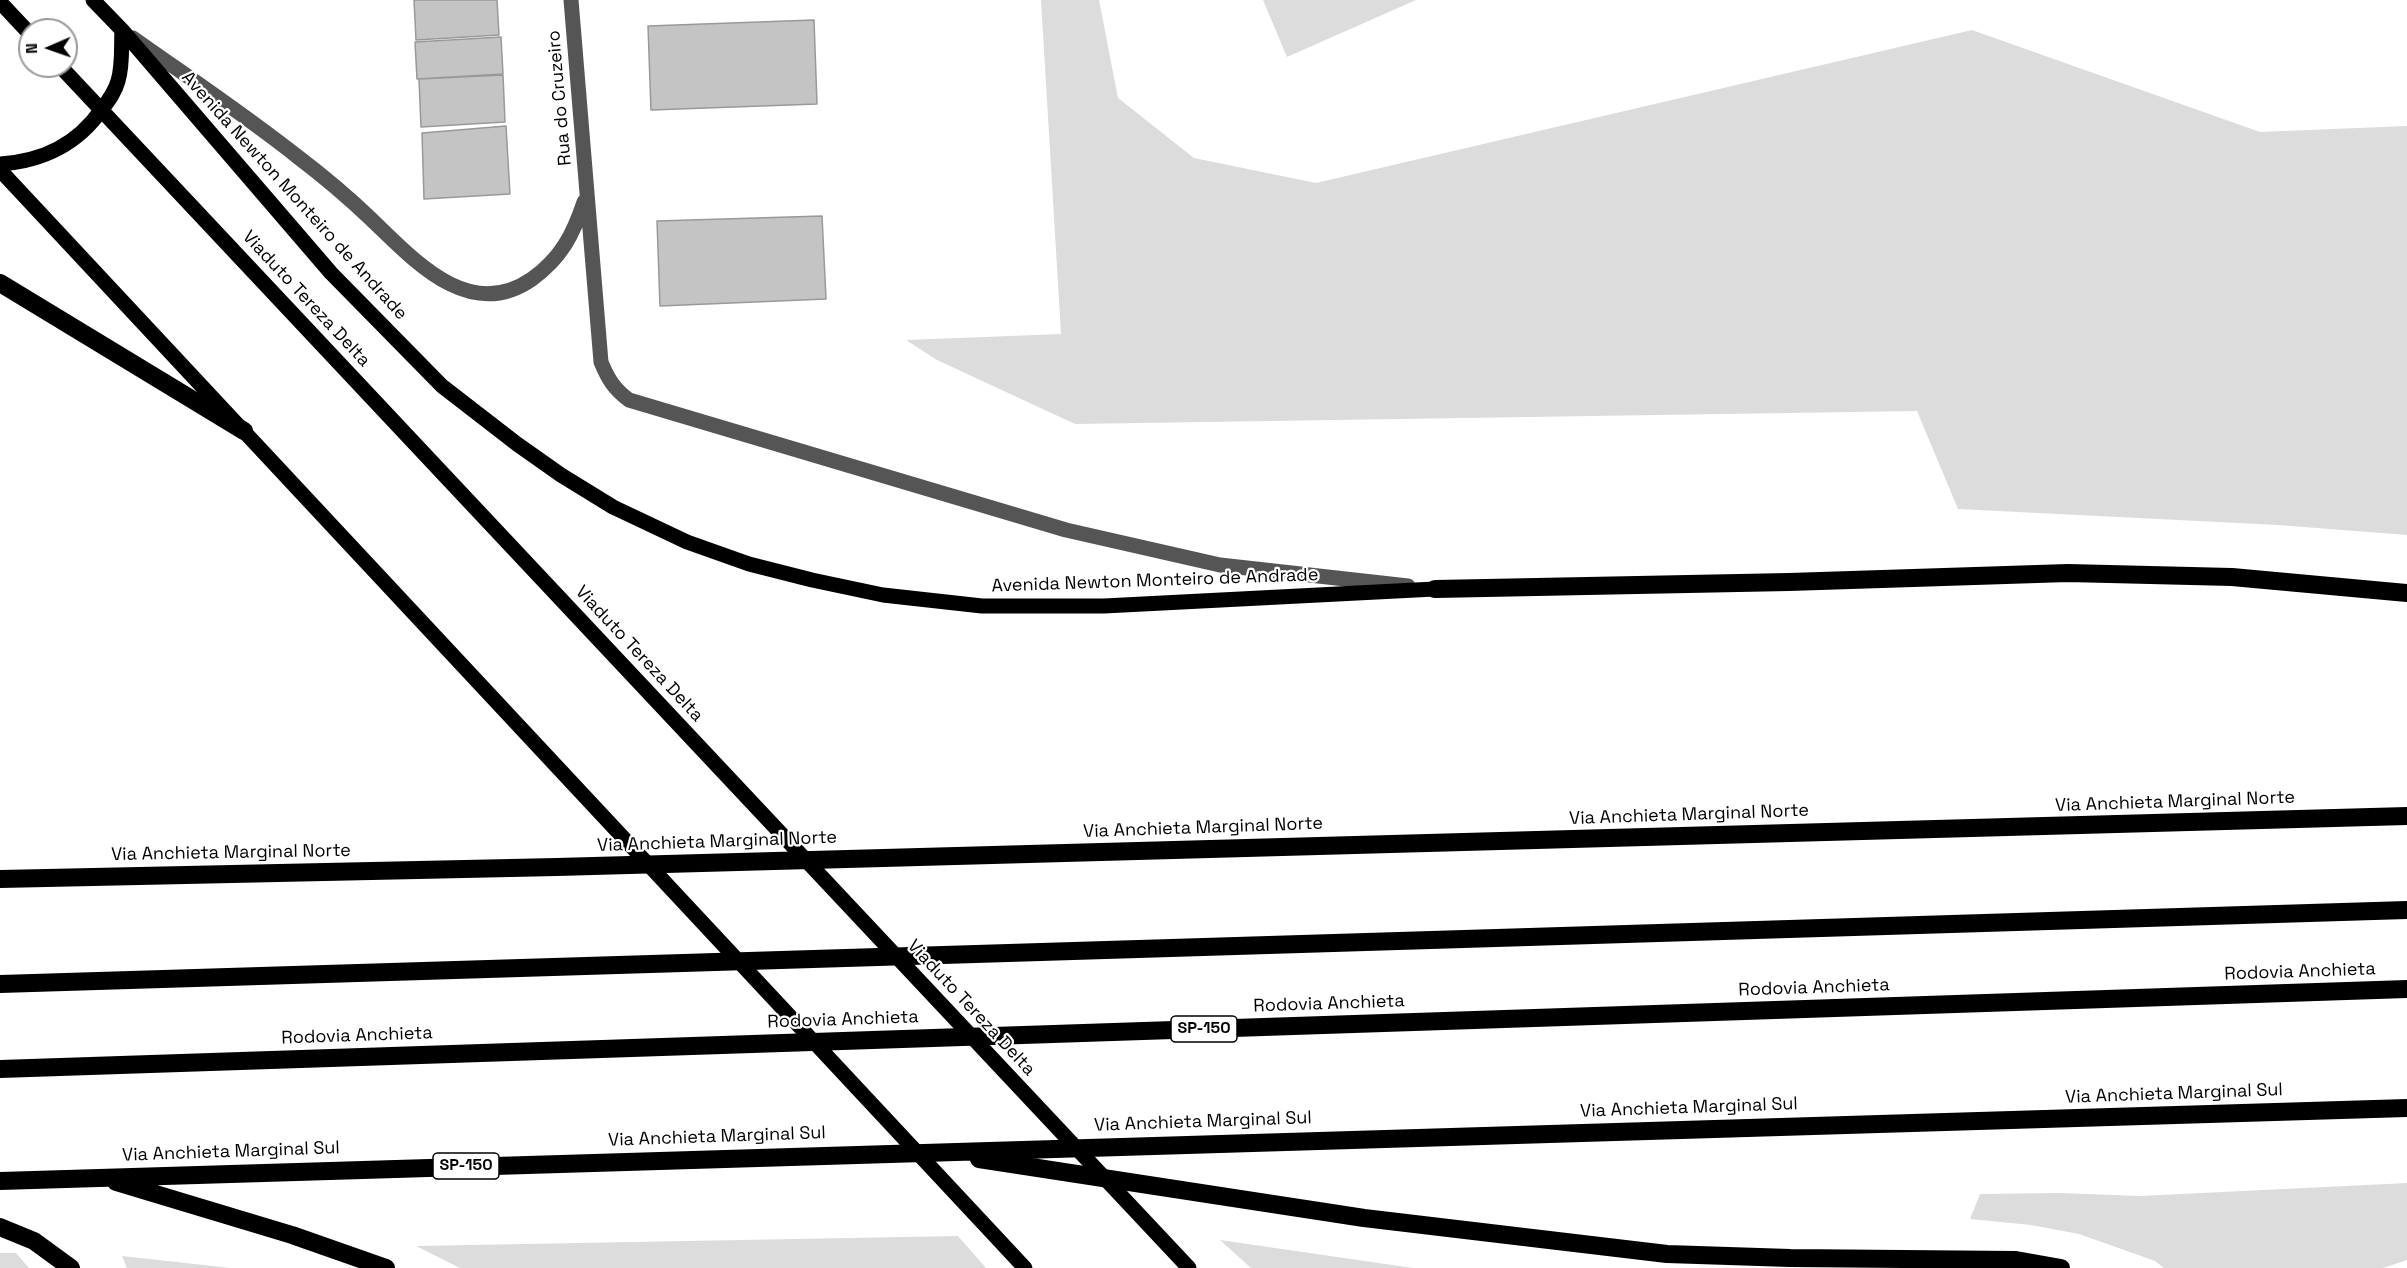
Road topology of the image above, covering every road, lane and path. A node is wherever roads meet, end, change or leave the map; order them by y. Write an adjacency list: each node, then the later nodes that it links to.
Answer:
1 (93, 0): 5 (main road, Avenida Newton Monteiro de Andrade)
2 (572, 0): 9 (street, Rua do Cruzeiro)
3 (0, 2): 4 (main road)
4 (18, 21)
5 (122, 30): 7 (main road); 9 (street); 12 (main road, Avenida Newton Monteiro de Andrade)
6 (71, 78): 28 (main road, Viaduto Tereza Delta)
7 (0, 164)
8 (0, 170): 11 (main road)
9 (587, 194): 12 (street, Rua do Cruzeiro)
10 (0, 283): 11 (highway)
11 (243, 431): 27 (main road)
12 (1435, 590): 13 (highway)
13 (2407, 593)
14 (2407, 816): 15 (highway, Via Anchieta Marginal Norte)
15 (3, 878)
16 (2407, 910): 17 (highway)
17 (0, 984)
18 (2407, 989): 19 (highway, Rodovia Anchieta / SP-150)
19 (0, 1069)
20 (2407, 1108): 21 (highway, Via Anchieta Marginal Sul / SP-150)
21 (932, 1151): 22 (highway, Via Anchieta Marginal Sul / SP-150); 29 (highway)
22 (100, 1177): 23 (highway, Via Anchieta Marginal Sul / SP-150); 26 (highway)
23 (0, 1181)
24 (0, 1227): 25 (highway)
25 (71, 1268)
26 (386, 1268)
27 (1025, 1268)
28 (1189, 1268)
29 (2061, 1268)

